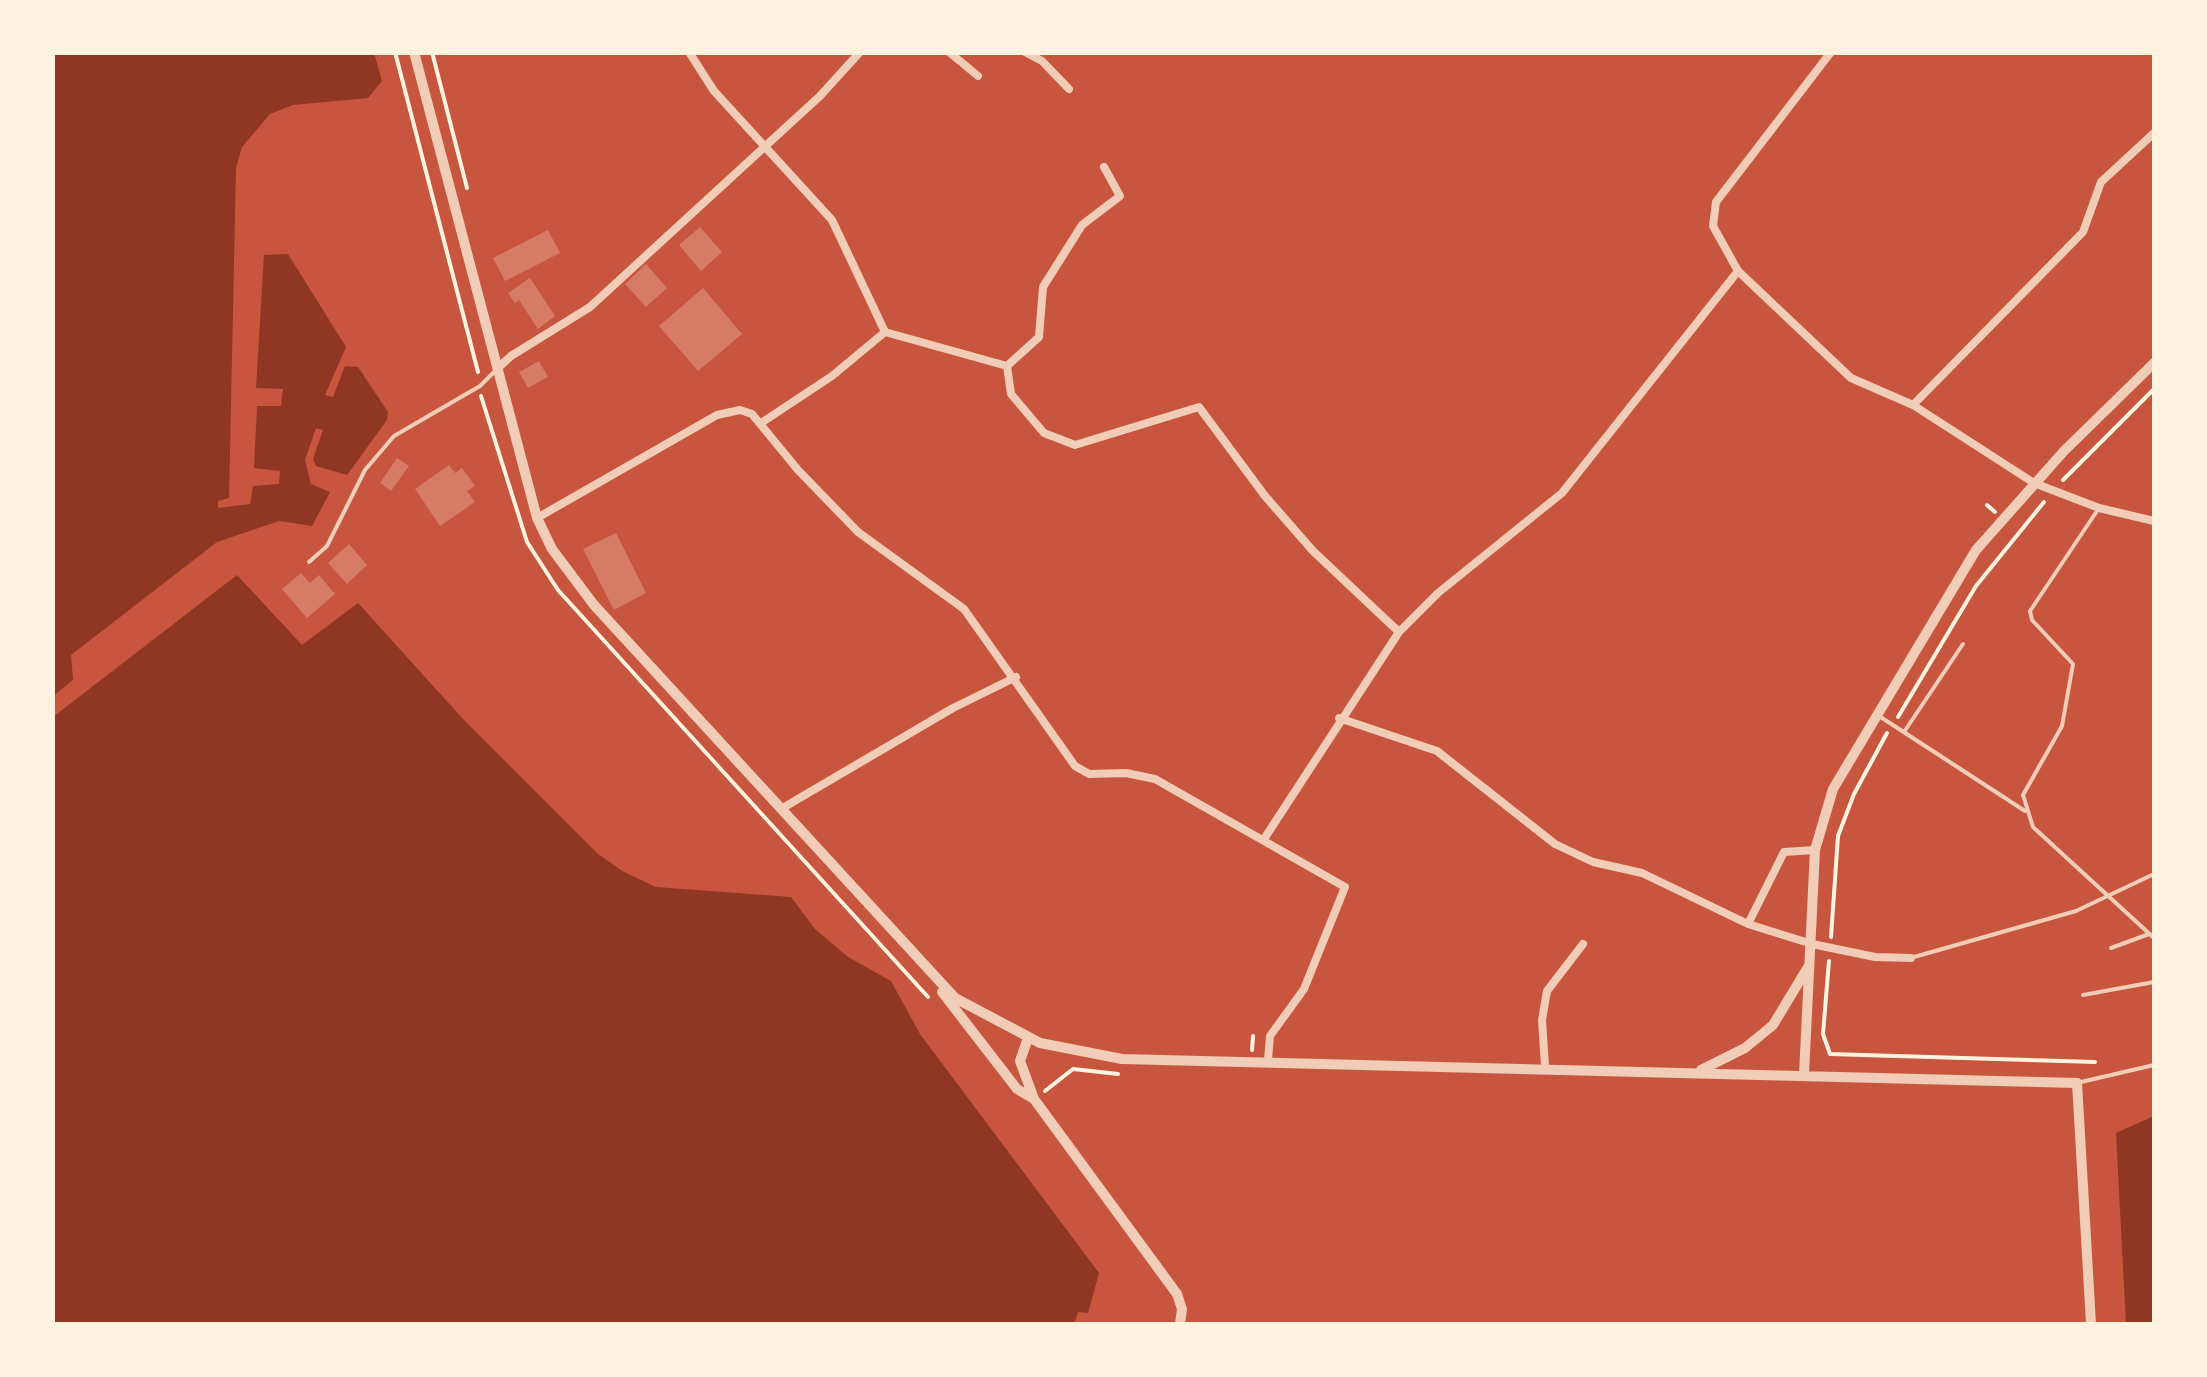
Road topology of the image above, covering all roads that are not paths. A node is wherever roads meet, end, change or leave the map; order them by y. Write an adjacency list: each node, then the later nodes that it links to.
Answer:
1 (414, 52): 16 (street)
2 (689, 52): 10 (street)
3 (860, 52): 10 (street)
4 (949, 52): 7 (street)
5 (1025, 52): 8 (street)
6 (1830, 52): 12 (street)
7 (978, 76)
8 (1069, 89)
9 (2154, 133): 17 (street)
10 (766, 146): 13 (street); 16 (street)
11 (1104, 167): 15 (street)
12 (1738, 271): 17 (street); 24 (street)
13 (886, 332): 15 (street); 18 (street)
14 (2154, 363): 19 (street)
15 (1007, 366): 24 (street)
16 (497, 370): 21 (street); 23 (lane)
17 (1913, 405): 19 (street)
18 (761, 423): 21 (street); 26 (street)
19 (2034, 483): 20 (street); 27 (street)
20 (2099, 508): 22 (street); 31 (lane)
21 (537, 518): 30 (street)
22 (2154, 520)
23 (309, 562)
24 (1399, 632): 28 (street)
25 (1964, 644): 29 (lane)
26 (1016, 677): 30 (street); 32 (street)
27 (1875, 713): 29 (lane); 33 (street)
28 (1339, 718): 32 (street); 36 (street)
29 (1904, 732): 31 (lane)
30 (781, 810): 44 (street)
31 (2026, 811): 35 (lane)
32 (1264, 838): 48 (street)
33 (1815, 850): 36 (street); 40 (street)
34 (2154, 874): 35 (lane)
35 (2110, 894): 37 (lane); 42 (lane)
36 (1748, 924): 40 (street)
37 (2148, 934): 38 (lane); 41 (lane)
38 (2154, 938)
39 (1583, 944): 49 (street)
40 (1812, 944): 42 (street); 43 (street)
41 (2111, 948)
42 (1911, 958)
43 (1811, 962): 51 (street); 52 (street)
44 (920, 964): 47 (street); 54 (street)
45 (2154, 982): 46 (lane)
46 (2083, 996)
47 (1028, 1038): 48 (street); 54 (street)
48 (1268, 1060): 49 (street)
49 (1546, 1066): 51 (street)
50 (2154, 1066): 53 (lane)
51 (1699, 1071): 52 (street)
52 (1804, 1074): 53 (street)
53 (2077, 1083): 56 (street)
54 (1034, 1099): 55 (street)
55 (1180, 1324)
56 (2091, 1324)

